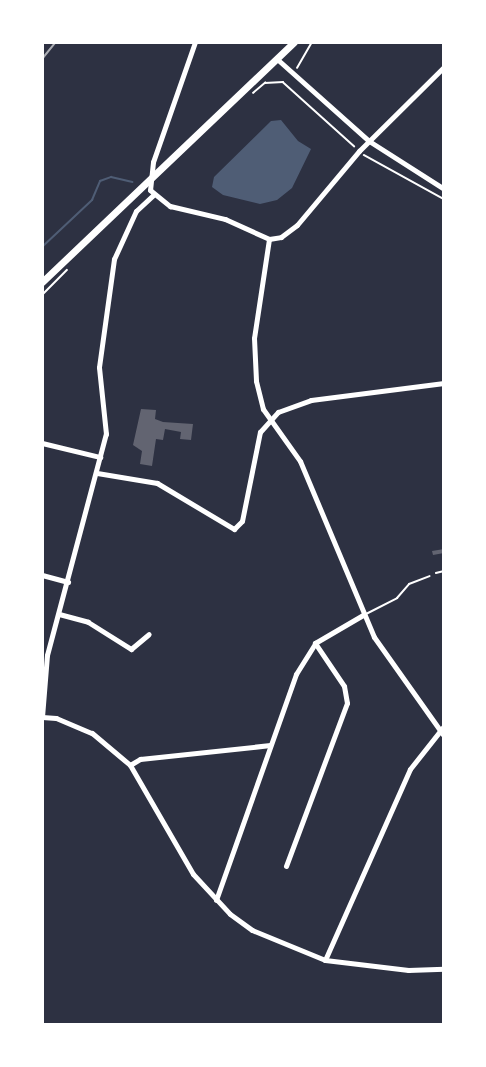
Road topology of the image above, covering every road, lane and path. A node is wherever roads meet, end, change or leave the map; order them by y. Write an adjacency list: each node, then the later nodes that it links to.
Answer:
1 (195, 42): 10 (street)
2 (294, 42): 4 (main road)
3 (312, 42): 6 (path)
4 (277, 59): 6 (street); 13 (main road)
5 (444, 67): 7 (street)
6 (292, 73): 7 (street); 8 (path)
7 (369, 141): 8 (street); 9 (street)
8 (359, 151): 11 (path); 12 (street)
9 (444, 189)
10 (153, 195): 12 (street); 17 (street)
11 (444, 199)
12 (269, 238): 15 (street)
13 (42, 282)
14 (444, 383): 15 (street)
15 (269, 419): 18 (street); 24 (street)
16 (42, 443): 17 (street)
17 (100, 457): 18 (street)
18 (97, 473): 22 (street)
19 (444, 572): 21 (path)
20 (42, 575): 22 (street)
21 (430, 576): 24 (lane)
22 (68, 582): 23 (street)
23 (59, 614): 25 (street); 27 (street)
24 (363, 615): 26 (street); 28 (street)
25 (149, 634)
26 (315, 643): 30 (street); 32 (street)
27 (42, 717): 31 (street)
28 (442, 728): 29 (street); 34 (street)
29 (444, 736)
30 (270, 745): 31 (street); 33 (street)
31 (130, 765): 33 (street)
32 (286, 866)
33 (216, 900): 34 (street)
34 (325, 960): 35 (street)
35 (444, 969)

